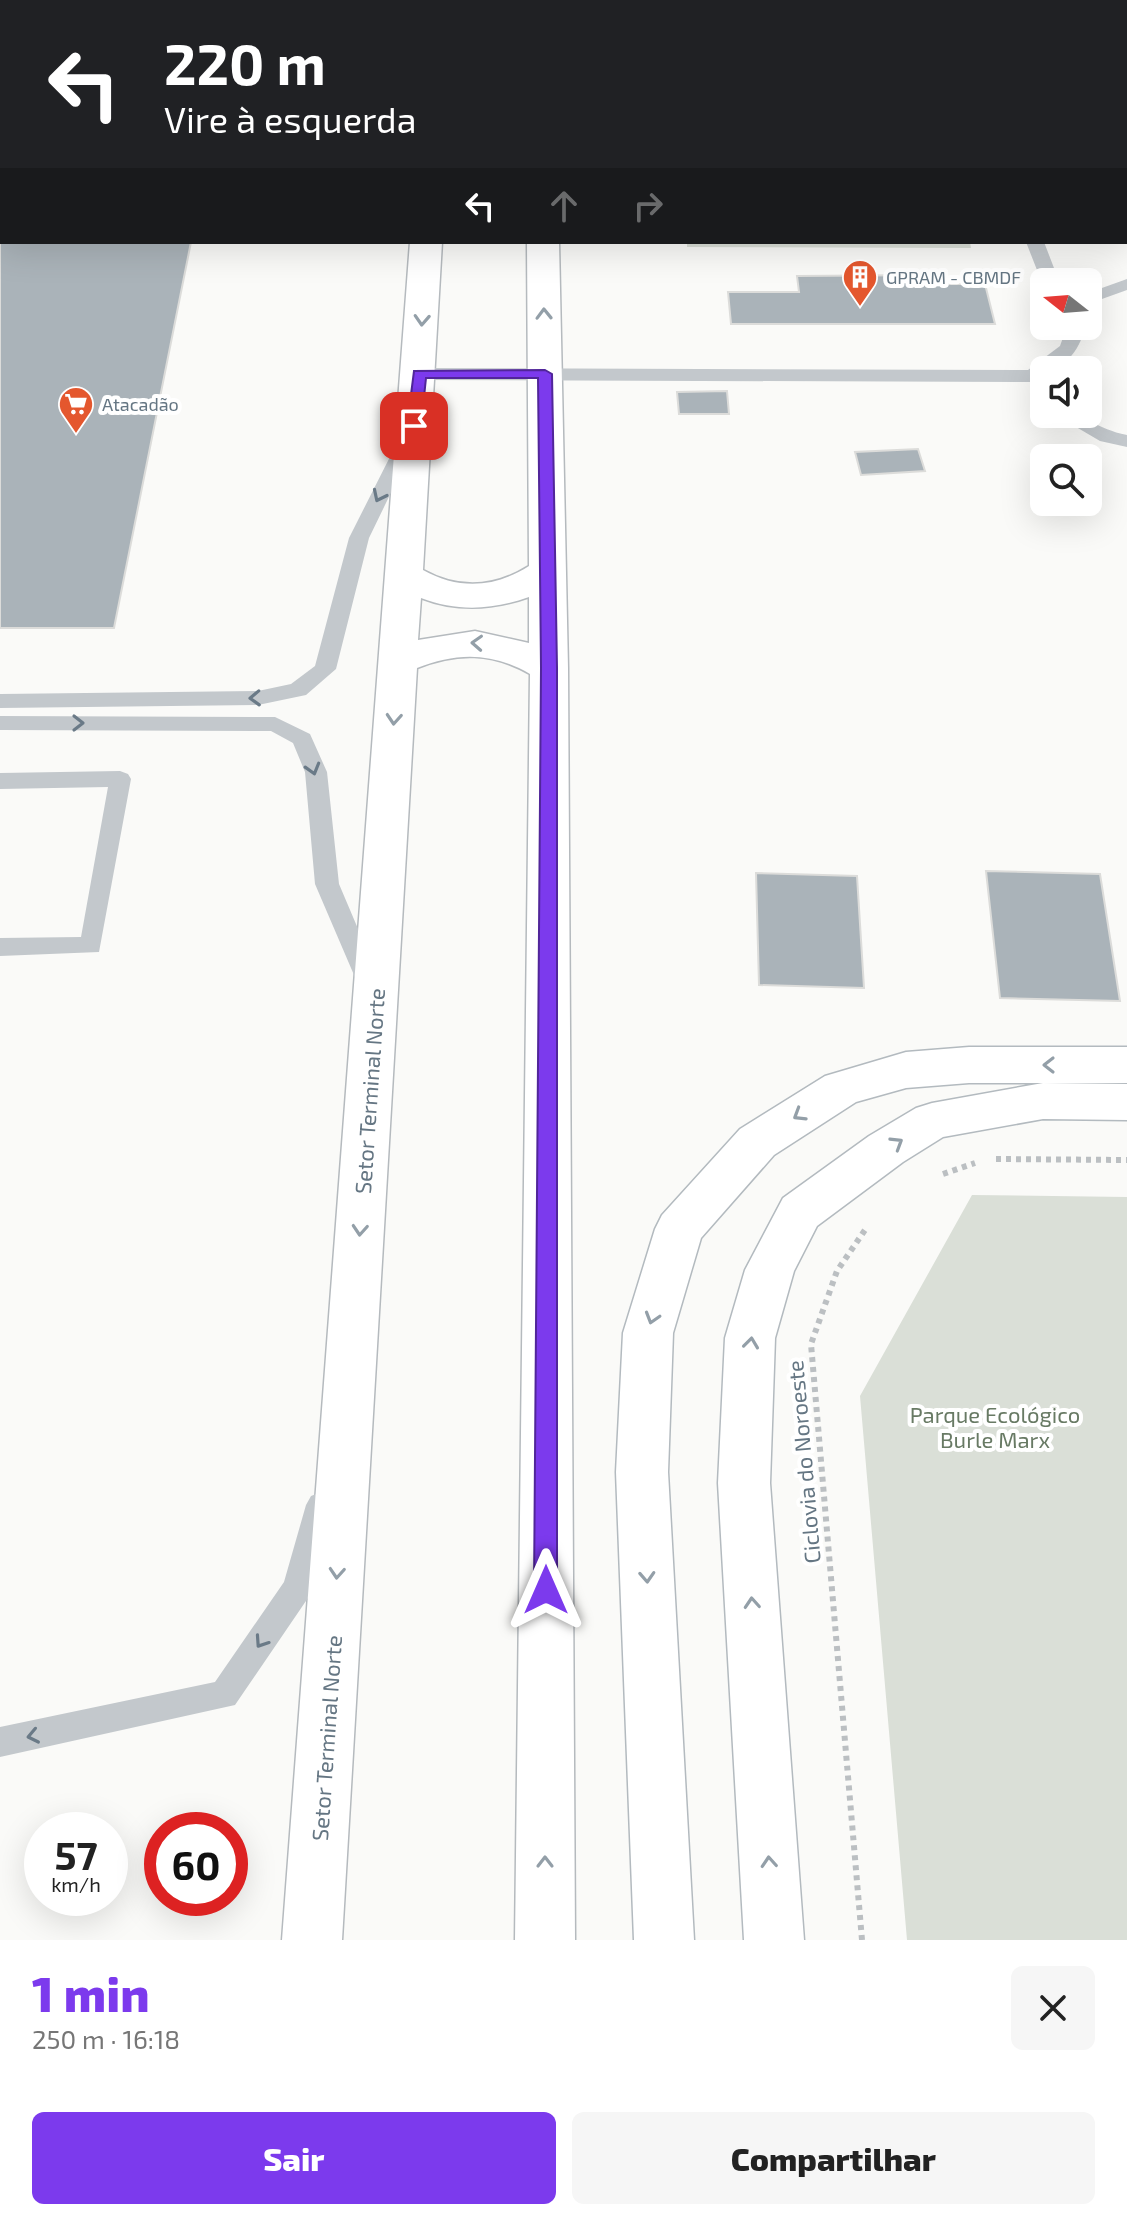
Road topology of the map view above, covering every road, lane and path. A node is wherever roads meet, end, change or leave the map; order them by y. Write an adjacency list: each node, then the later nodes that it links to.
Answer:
1 (426, 244): 7 (main road, Setor Terminal Norte, one-way to 7)
2 (543, 244): 8 (main road, one-way to 2)
3 (1036, 244): 4 (lane)
4 (1045, 268)
5 (1127, 284): 6 (lane)
6 (1102, 294)
7 (419, 374): 8 (lane); 10 (main road, Setor Terminal Norte)
8 (545, 374): 9 (lane); 13 (main road)
9 (1030, 376)
10 (414, 426): 14 (main road, Setor Terminal Norte); 17 (lane, one-way to 17)
11 (1090, 428): 12 (lane)
12 (1127, 441)
13 (548, 571): 14 (main road); 16 (main road)
14 (404, 575): 15 (main road, Setor Terminal Norte)
15 (398, 661): 16 (main road, one-way to 15); 21 (main road, Setor Terminal Norte, one-way to 21)
16 (549, 668): 30 (main road, one-way to 16)
17 (0, 701)
18 (0, 723): 21 (lane, one-way to 21)
19 (0, 781): 20 (lane)
20 (0, 947)
21 (376, 997): 27 (main road, Setor Terminal Norte, one-way to 27)
22 (1127, 1065): 31 (main road, one-way to 31)
23 (1127, 1102): 32 (main road, one-way to 23)
24 (1127, 1160): 25 (path)
25 (941, 1175)
26 (874, 1216): 33 (path, Ciclovia do Noroeste)
27 (348, 1415): 28 (lane, one-way to 28); 29 (main road, Setor Terminal Norte, one-way to 29)
28 (0, 1742)
29 (312, 1940)
30 (545, 1940)
31 (664, 1940)
32 (774, 1940)
33 (862, 1940)

